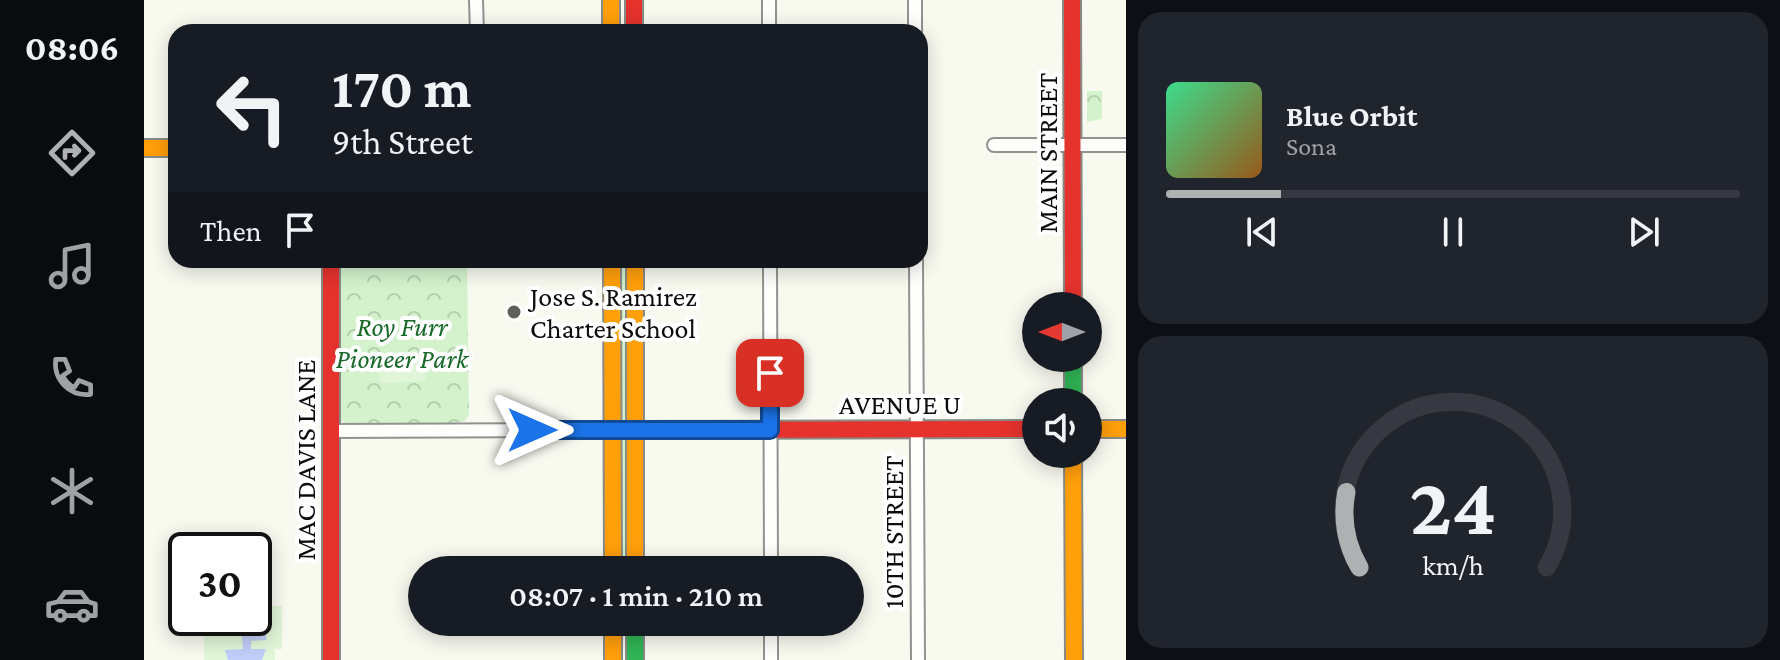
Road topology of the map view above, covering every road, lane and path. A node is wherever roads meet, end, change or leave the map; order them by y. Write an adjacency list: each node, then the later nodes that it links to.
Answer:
1 (476, 0): 7 (street)
2 (611, 0): 8 (street)
3 (634, 0): 9 (street)
4 (769, 0): 10 (street)
5 (915, 0): 11 (street)
6 (1072, 0): 13 (street, MAIN STREET)
7 (477, 24)
8 (611, 24)
9 (634, 24)
10 (769, 24)
11 (915, 24)
12 (994, 145): 13 (street)
13 (1073, 145): 14 (street); 22 (street, MAIN STREET)
14 (1126, 145)
15 (144, 148): 16 (street)
16 (168, 148)
17 (331, 268): 30 (street, MAC DAVIS LANE)
18 (612, 268): 26 (street)
19 (635, 268): 27 (street)
20 (770, 268): 28 (street)
21 (916, 268): 29 (street, 10TH STREET)
22 (1073, 292)
23 (1022, 429): 29 (street, AVENUE U)
24 (1102, 429): 25 (street)
25 (1126, 429)
26 (612, 430): 27 (street, AVENUE U); 30 (street, AVENUE U); 32 (street)
27 (635, 430): 28 (street, AVENUE U); 33 (street)
28 (770, 430): 29 (street, AVENUE U); 34 (street)
29 (917, 430): 42 (street, 10TH STREET)
30 (331, 431): 38 (street, MAC DAVIS LANE)
31 (1073, 468): 43 (street)
32 (613, 556)
33 (635, 556)
34 (771, 556)
35 (613, 636): 39 (street)
36 (635, 636): 40 (street)
37 (771, 636): 41 (street)
38 (331, 660)
39 (613, 660)
40 (635, 660)
41 (771, 660)
42 (918, 660)
43 (1074, 660)

